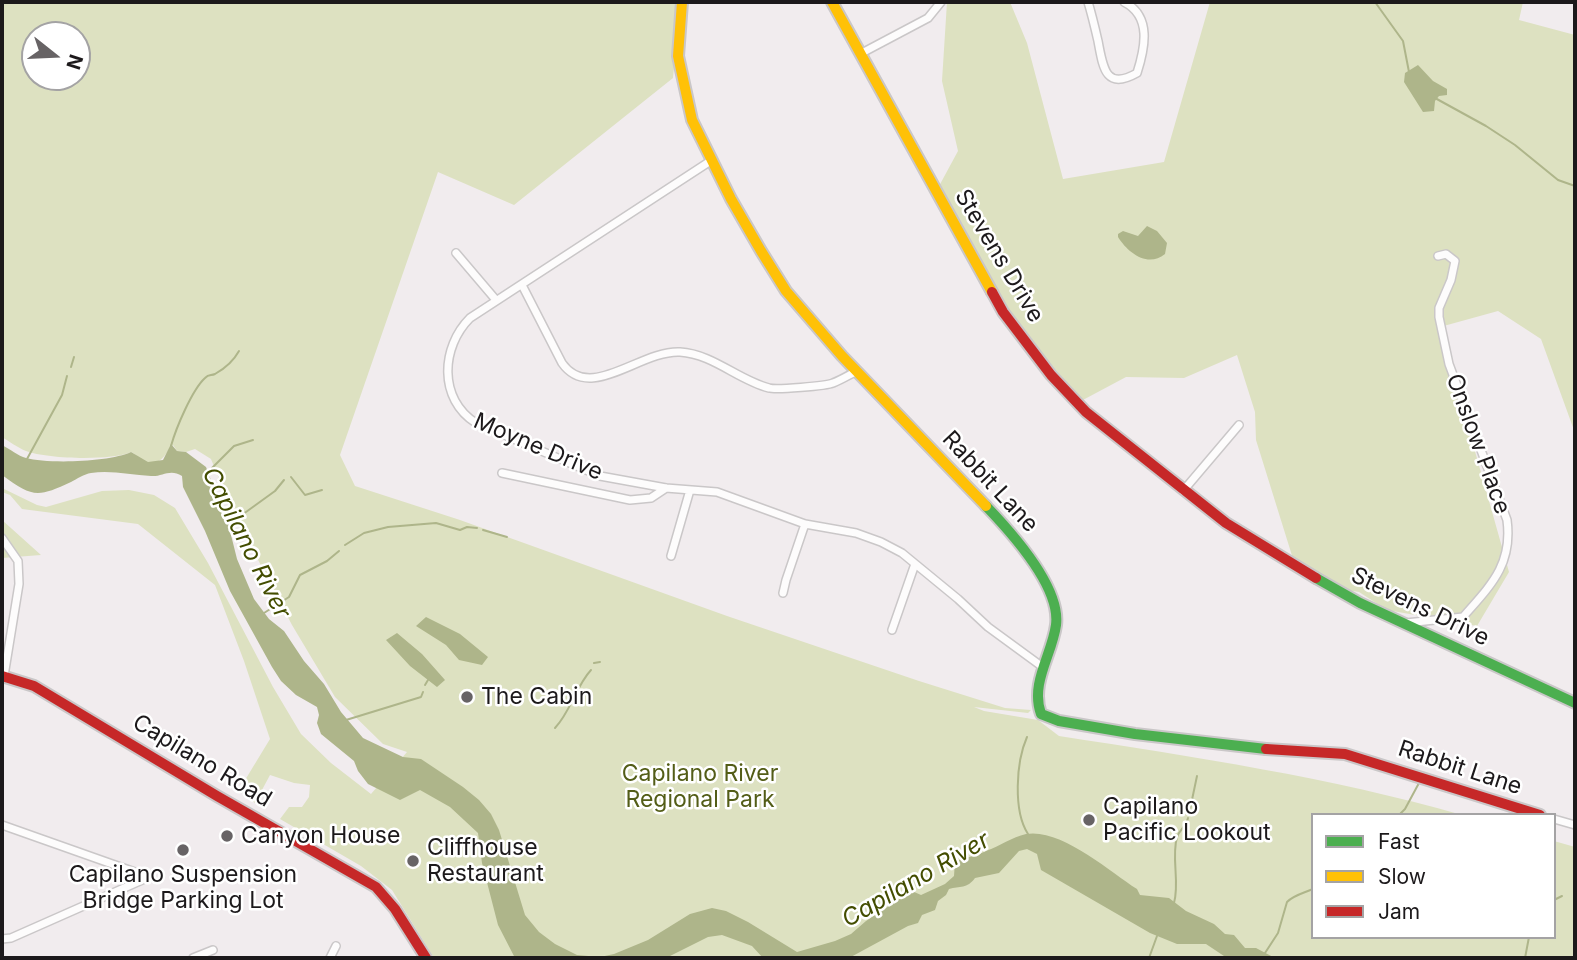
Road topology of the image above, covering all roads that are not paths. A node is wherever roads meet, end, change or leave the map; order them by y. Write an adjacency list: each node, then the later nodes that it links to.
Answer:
1 (682, 2): 7 (street, Rabbit Lane)
2 (832, 2): 6 (street, Stevens Drive)
3 (941, 2): 6 (street)
4 (1088, 2): 5 (street)
5 (1124, 2)
6 (860, 54): 17 (street, Stevens Drive)
7 (712, 160): 10 (street, Moyne Drive); 12 (street, Rabbit Lane)
8 (456, 253): 11 (street)
9 (1438, 256): 23 (street, Onslow Place)
10 (522, 285): 11 (street, Moyne Drive); 12 (street)
11 (496, 300): 15 (street, Moyne Drive)
12 (857, 371): 25 (street, Rabbit Lane)
13 (1239, 425): 17 (street)
14 (502, 473): 15 (street, Moyne Drive)
15 (666, 488): 16 (street, Moyne Drive)
16 (690, 490): 18 (street, Moyne Drive); 20 (street)
17 (1183, 491): 23 (street, Stevens Drive)
18 (805, 524): 21 (street, Moyne Drive); 22 (street)
19 (2, 538): 26 (street)
20 (671, 556)
21 (915, 564): 24 (street); 25 (street, Moyne Drive)
22 (783, 593)
23 (1402, 623): 28 (street, Stevens Drive)
24 (892, 630)
25 (1044, 668): 29 (street, Rabbit Lane)
26 (3, 676): 27 (street); 38 (street, Capilano Road)
27 (2, 689)
28 (1575, 702)
29 (1534, 813)
30 (1556, 820): 32 (street)
31 (2, 825): 33 (street)
32 (1575, 825)
33 (2, 939)
34 (337, 946): 37 (street)
35 (213, 950): 36 (street)
36 (193, 958)
37 (330, 958)
38 (426, 958)

